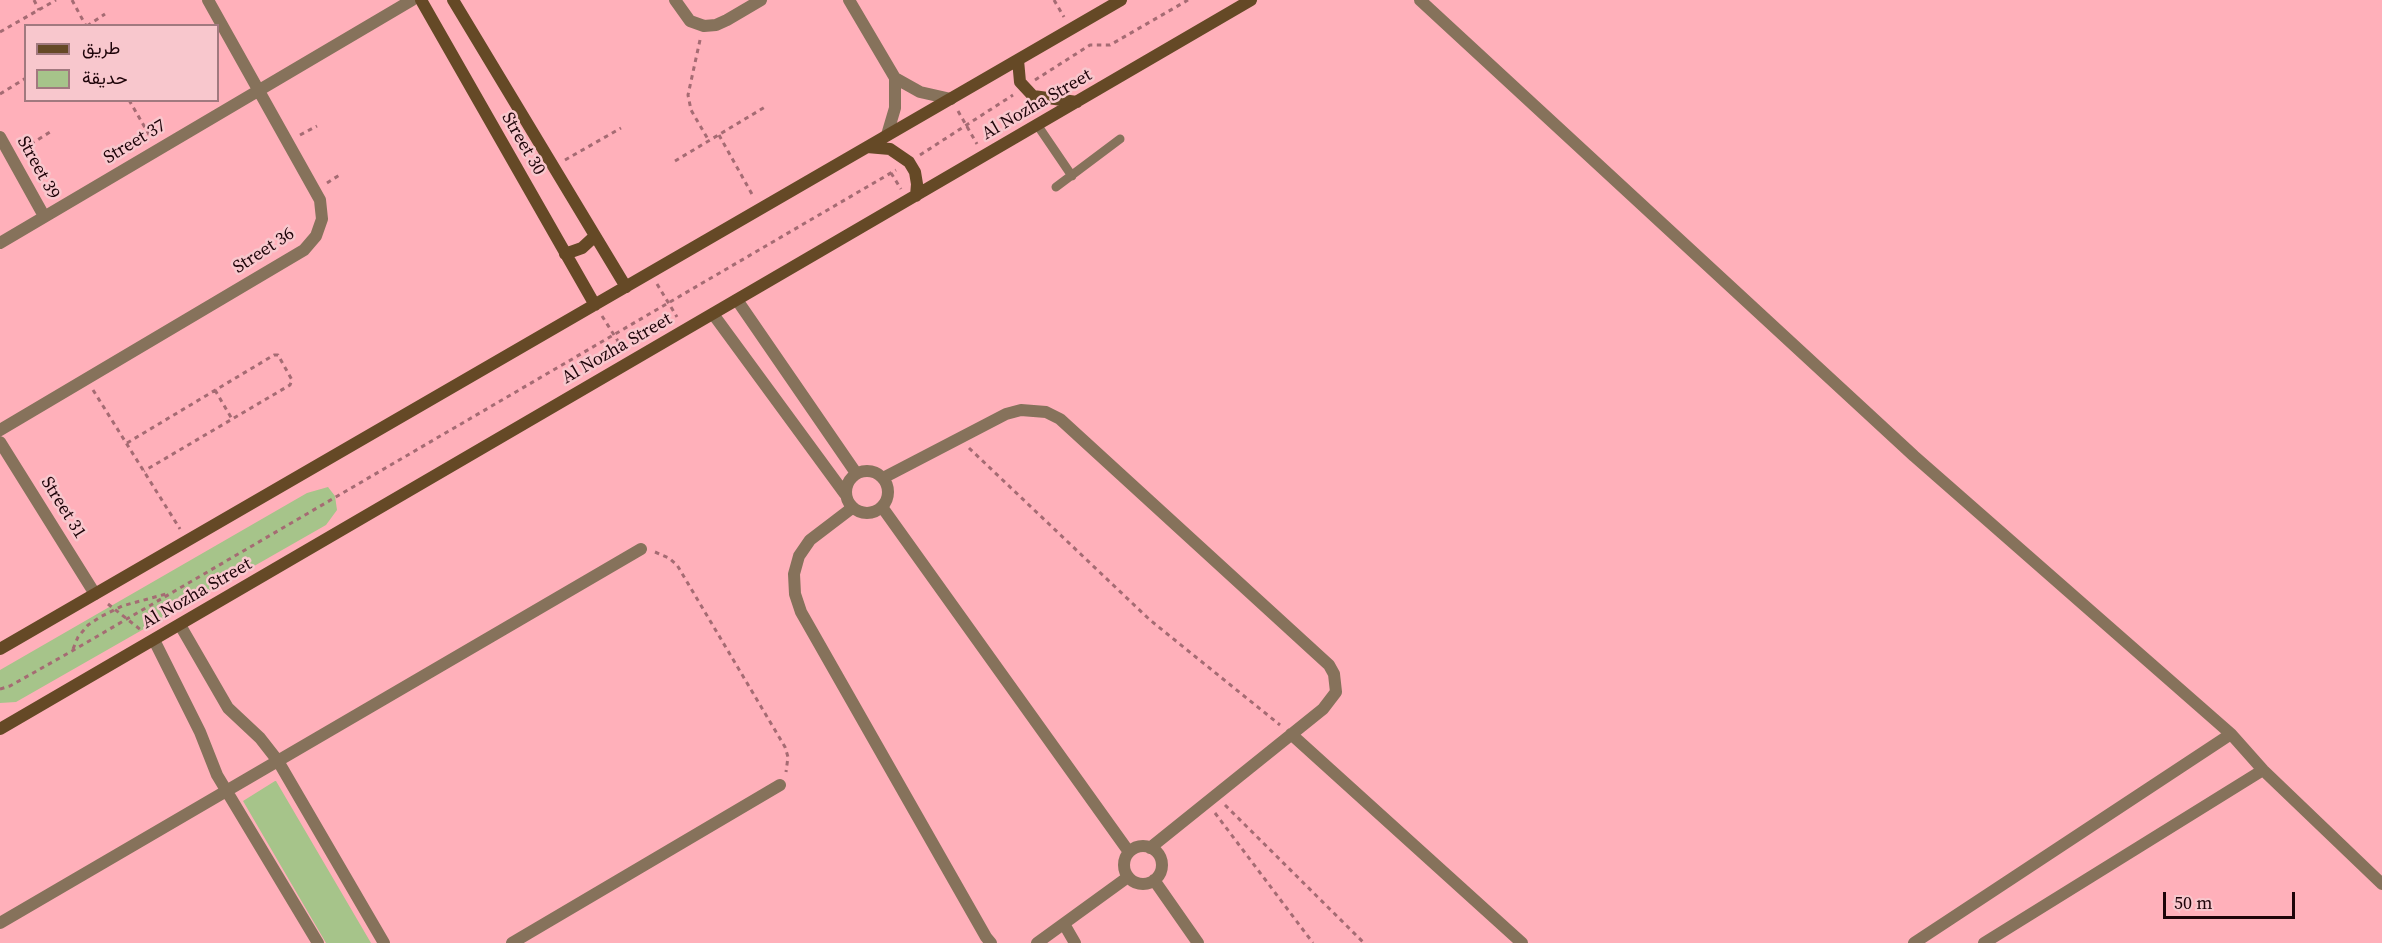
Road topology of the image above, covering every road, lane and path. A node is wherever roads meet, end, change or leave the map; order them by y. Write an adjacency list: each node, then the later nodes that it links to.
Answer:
1 (34, 0): 16 (path)
2 (56, 0): 16 (path)
3 (72, 0): 18 (path)
4 (208, 0): 27 (street, Street 36)
5 (412, 0): 27 (street, Street 37)
6 (421, 0): 58 (main road, Street 30)
7 (453, 0): 50 (main road, Street 30)
8 (675, 0): 20 (street)
9 (761, 0): 20 (street)
10 (849, 0): 24 (street)
11 (1054, 0): 21 (path)
12 (1121, 0): 21 (main road)
13 (1188, 0): 26 (path)
14 (1251, 0): 31 (main road, Al Nozha Street)
15 (1420, 0): 94 (street)
16 (39, 10): 22 (path)
17 (105, 14): 19 (path)
18 (86, 24)
19 (90, 24)
20 (704, 26): 42 (path)
21 (1071, 29): 23 (main road)
22 (0, 32)
23 (1018, 60): 26 (main road); 29 (main road)
24 (895, 78): 29 (street); 39 (street)
25 (24, 79): 28 (path)
26 (1024, 88): 31 (main road); 34 (path)
27 (259, 90): 43 (street, Street 36); 45 (street, Street 37)
28 (0, 94)
29 (951, 99): 34 (path); 39 (main road)
30 (130, 102): 45 (path)
31 (1077, 102): 35 (main road, Al Nozha Street)
32 (765, 107): 38 (path)
33 (317, 126): 43 (path)
34 (967, 126): 47 (path); 49 (path)
35 (1038, 126): 47 (main road, Al Nozha Street); 51 (lane)
36 (621, 128): 50 (path)
37 (50, 132): 46 (path)
38 (719, 135): 42 (path); 54 (path)
39 (887, 135): 44 (main road)
40 (0, 137): 46 (street, Street 39)
41 (1120, 139): 51 (lane)
42 (709, 141): 48 (path)
43 (288, 142): 68 (street, Street 36)
44 (867, 147): 49 (main road); 54 (main road)
45 (157, 150): 55 (street, Street 37)
46 (11, 156): 55 (street, Street 39)
47 (984, 156): 53 (main road, Al Nozha Street)
48 (675, 161)
49 (909, 162): 53 (main road); 62 (path)
50 (553, 167): 56 (main road, Street 30)
51 (1072, 176): 52 (lane)
52 (1056, 187)
53 (916, 196): 61 (main road, Al Nozha Street)
54 (760, 209): 59 (main road)
55 (44, 216): 57 (street, Street 37)
56 (595, 236): 58 (main road); 60 (main road, Street 30)
57 (0, 243)
58 (566, 254): 63 (main road, Street 30)
59 (650, 273): 60 (main road); 62 (path)
60 (626, 286): 63 (main road)
61 (737, 300): 64 (main road, Al Nozha Street); 76 (street)
62 (669, 304): 65 (path); 66 (path)
63 (595, 305): 66 (path); 81 (main road)
64 (713, 314): 65 (main road, Al Nozha Street); 78 (street)
65 (685, 331): 67 (main road, Al Nozha Street)
66 (614, 336): 67 (path); 83 (path)
67 (631, 362): 87 (main road, Al Nozha Street)
68 (86, 379): 71 (street, Street 36); 74 (path)
69 (215, 390): 70 (path); 70 (path); 74 (path)
70 (232, 419): 75 (path)
71 (0, 430)
72 (959, 438): 77 (street); 93 (path); 93 (street)
73 (0, 442): 84 (street, Street 31)
74 (127, 443): 75 (path)
75 (144, 471): 81 (path)
76 (856, 473): 77 (street); 78 (street)
77 (883, 478): 79 (street)
78 (845, 494): 80 (street)
79 (882, 507): 80 (street); 101 (street)
80 (852, 508): 110 (street)
81 (188, 541): 84 (main road)
82 (641, 549): 95 (street); 97 (path)
83 (170, 593): 85 (path); 86 (path)
84 (95, 594): 85 (path); 89 (main road)
85 (115, 610): 86 (path); 90 (path)
86 (127, 619): 88 (path); 90 (path)
87 (180, 625): 88 (main road, Al Nozha Street); 95 (street)
88 (154, 640): 92 (main road, Al Nozha Street); 98 (street)
89 (0, 649)
90 (72, 651): 91 (path)
91 (0, 689)
92 (0, 729)
93 (1291, 734): 99 (street); 116 (street)
94 (2231, 734): 96 (street); 117 (street)
95 (278, 761): 98 (street); 108 (street)
96 (2263, 770): 104 (street); 118 (street)
97 (780, 785): 109 (street)
98 (228, 790): 105 (street); 107 (street)
99 (1211, 799): 100 (street); 114 (path); 115 (path)
100 (1150, 848): 101 (street); 103 (street)
101 (1129, 852): 102 (street)
102 (1128, 877): 103 (street); 106 (street)
103 (1154, 880): 113 (street)
104 (2382, 884)
105 (0, 922)
106 (1064, 924): 111 (street); 112 (street)
107 (318, 943)
108 (384, 943)
109 (512, 943)
110 (991, 943)
111 (1037, 943)
112 (1075, 943)
113 (1198, 943)
114 (1313, 943)
115 (1364, 943)
116 (1522, 943)
117 (1914, 943)
118 (1984, 943)

